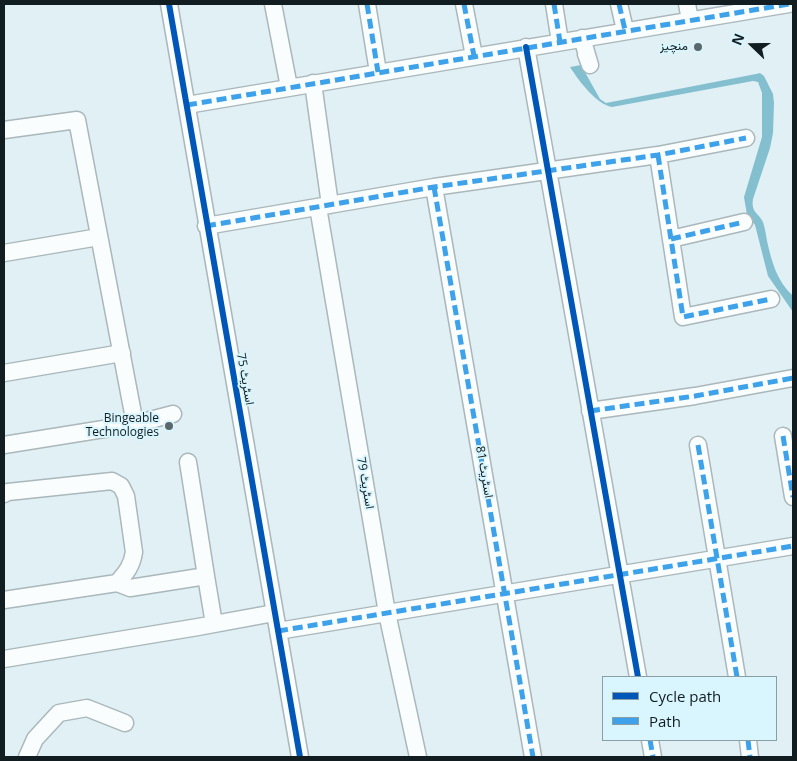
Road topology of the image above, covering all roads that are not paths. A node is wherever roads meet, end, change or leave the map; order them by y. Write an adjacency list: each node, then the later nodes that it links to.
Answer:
1 (169, 4): 19 (street, اسٹریٹ 75)
2 (273, 4): 18 (street)
3 (367, 4): 16 (street)
4 (464, 4): 15 (street)
5 (554, 4): 12 (street)
6 (619, 4): 10 (street)
7 (790, 4): 8 (street)
8 (770, 6): 9 (street)
9 (688, 12): 10 (street)
10 (625, 30): 11 (street)
11 (582, 38): 12 (street); 14 (street)
12 (560, 42): 13 (street)
13 (526, 47): 15 (street); 23 (street)
14 (586, 54)
15 (474, 56): 16 (street)
16 (378, 72): 17 (street)
17 (313, 83): 18 (street); 25 (street, اسٹریٹ 79)
18 (289, 87): 19 (street)
19 (186, 105): 27 (street, اسٹریٹ 75)
20 (4, 130): 28 (street)
21 (746, 138): 22 (street)
22 (658, 155): 23 (street); 29 (street)
23 (547, 170): 24 (street); 35 (street)
24 (434, 187): 25 (street); 49 (street, اسٹریٹ 81)
25 (324, 206): 27 (street); 52 (street, اسٹریٹ 79)
26 (744, 222): 29 (street)
27 (206, 226): 51 (street, اسٹریٹ 75)
28 (99, 237): 30 (street); 32 (street)
29 (671, 239): 31 (street)
30 (4, 253)
31 (771, 299)
32 (122, 353): 33 (street); 37 (street)
33 (4, 373)
34 (793, 378): 35 (street)
35 (590, 412): 46 (street)
36 (173, 414): 37 (street)
37 (135, 424): 39 (street)
38 (783, 436): 43 (street)
39 (4, 445)
40 (698, 445): 45 (street)
41 (188, 462): 47 (street)
42 (4, 494): 48 (street)
43 (793, 497)
44 (793, 546): 45 (street)
45 (718, 558): 46 (street); 57 (street)
46 (620, 574): 49 (street); 56 (street)
47 (206, 576): 48 (street); 53 (street)
48 (117, 583): 50 (street)
49 (506, 593): 52 (street); 64 (street, اسٹریٹ 81)
50 (4, 600)
51 (274, 613): 53 (street); 54 (street, اسٹریٹ 75)
52 (387, 613): 54 (street); 63 (street, اسٹریٹ 79)
53 (214, 624): 55 (street)
54 (278, 631): 62 (street, اسٹریٹ 75)
55 (4, 658)
56 (638, 676)
57 (737, 676)
58 (124, 722): 61 (street)
59 (650, 741): 65 (street)
60 (748, 741): 66 (street)
61 (27, 757)
62 (300, 757)
63 (418, 757)
64 (533, 757)
65 (653, 757)
66 (750, 757)

